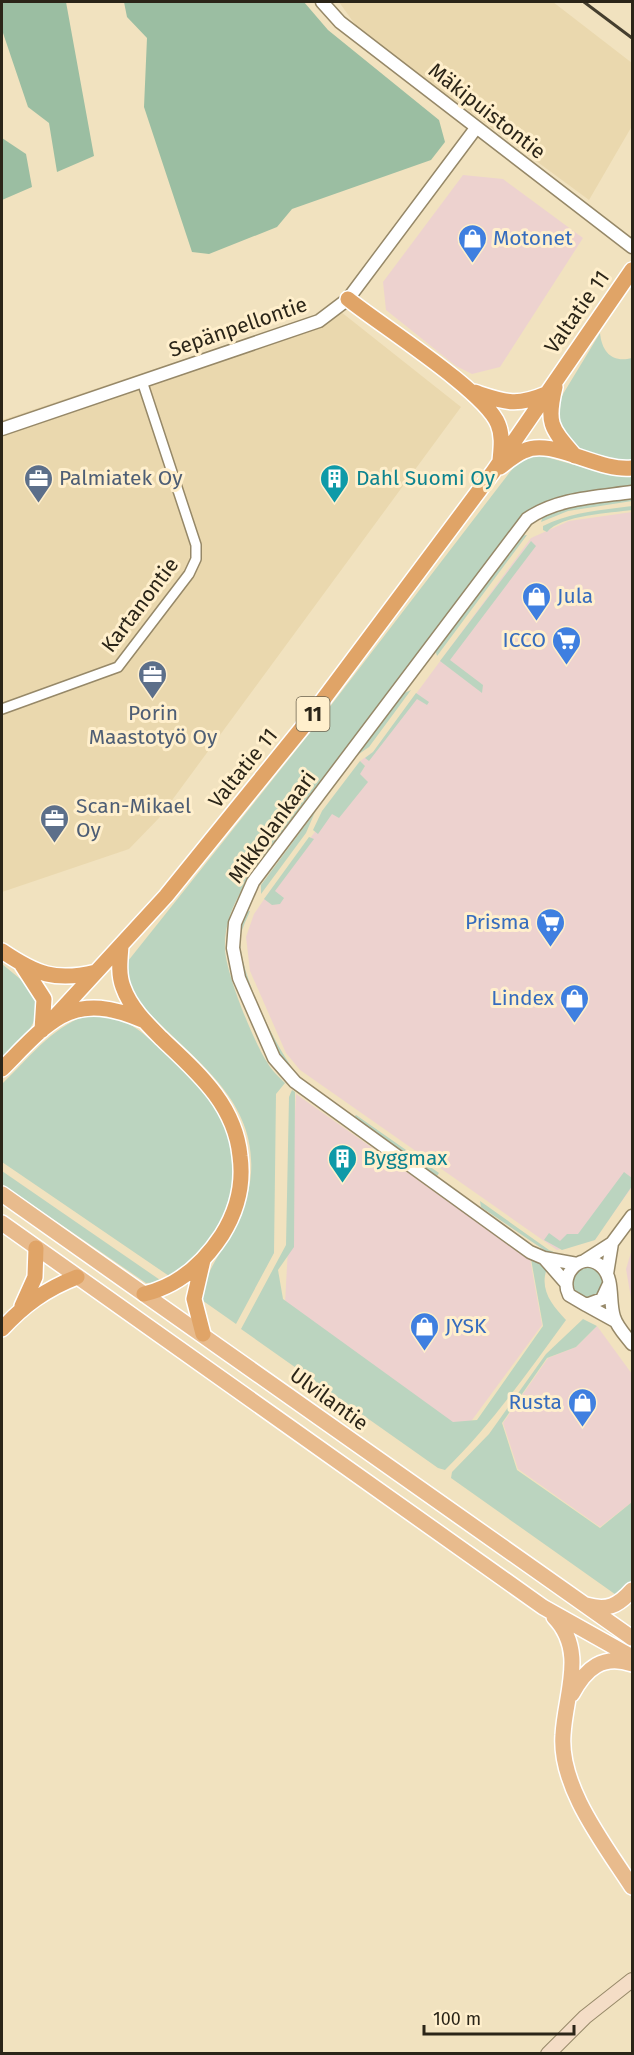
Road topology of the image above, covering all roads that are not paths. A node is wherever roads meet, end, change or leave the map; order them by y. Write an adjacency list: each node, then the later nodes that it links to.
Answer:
1 (322, 2): 2 (street, Mäkipuistontie)
2 (476, 128): 3 (street, Mäkipuistontie); 5 (street, Sepänpellontie)
3 (633, 247)
4 (628, 276): 6 (highway, Valtatie 11 / 11)
5 (348, 299): 7 (street, Sepänpellontie); 8 (highway)
6 (557, 378): 9 (highway, 11); 11 (highway)
7 (142, 381): 10 (street, Sepänpellontie); 15 (street, Kartanontie)
8 (469, 390): 9 (highway); 12 (highway)
9 (546, 394): 12 (highway, Valtatie 11 / 11)
10 (2, 429)
11 (575, 456): 12 (highway); 13 (highway)
12 (497, 467): 16 (highway, Valtatie 11 / 11)
13 (633, 468)
14 (633, 492): 28 (street, Mikkolankaari)
15 (2, 709)
16 (121, 946): 19 (highway, Valtatie 11 / 11); 20 (highway)
17 (2, 951): 18 (highway)
18 (21, 964): 19 (highway); 21 (highway)
19 (97, 972): 21 (highway, Valtatie 11 / 11)
20 (142, 1020): 21 (highway); 29 (highway)
21 (47, 1025): 22 (highway, Valtatie 11 / 11)
22 (2, 1069)
23 (2, 1194): 34 (main road, Ulvilantie)
24 (633, 1216): 26 (street)
25 (2, 1224): 27 (main road)
26 (612, 1243): 30 (street); 32 (street)
27 (36, 1248): 31 (main road); 36 (highway)
28 (544, 1258): 30 (street, Mikkolankaari); 33 (street, Mikkolankaari)
29 (203, 1260): 34 (highway); 39 (highway)
30 (581, 1262): 32 (street); 33 (street)
31 (77, 1277): 36 (highway); 43 (main road)
32 (608, 1279): 35 (street); 37 (street)
33 (565, 1282): 35 (street)
34 (144, 1294): 39 (main road, Ulvilantie)
35 (586, 1305): 37 (street)
36 (21, 1309): 38 (highway)
37 (615, 1321): 40 (street)
38 (2, 1329)
39 (203, 1334): 42 (main road, Ulvilantie)
40 (633, 1344)
41 (633, 1590): 42 (main road)
42 (580, 1604): 44 (main road, Ulvilantie)
43 (543, 1607): 45 (main road); 47 (main road)
44 (633, 1638)
45 (633, 1657)
46 (633, 1664): 47 (main road)
47 (569, 1699): 48 (main road)
48 (633, 1887)
49 (633, 1980): 50 (main road)
50 (548, 2054)

